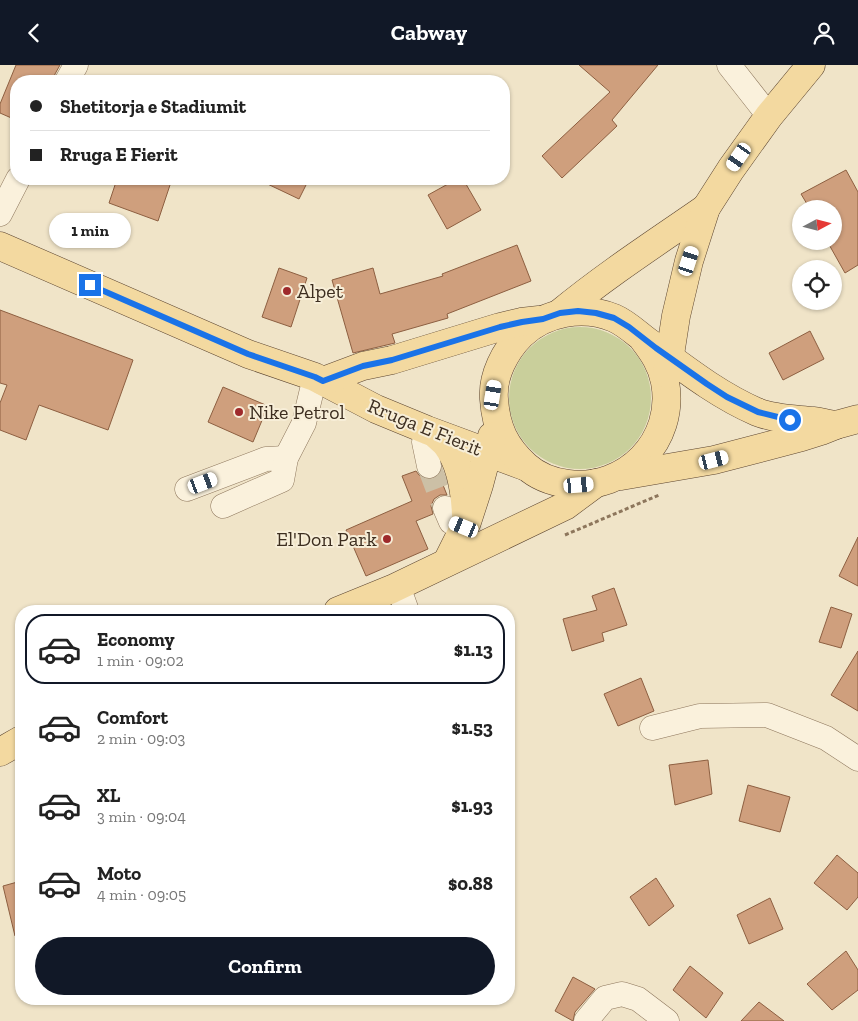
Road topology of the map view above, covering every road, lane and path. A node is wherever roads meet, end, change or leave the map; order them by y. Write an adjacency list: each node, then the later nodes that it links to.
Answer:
1 (729, 65): 3 (street)
2 (812, 65): 3 (main road)
3 (769, 116): 5 (main road)
4 (15, 185): 6 (street)
5 (706, 208): 8 (main road); 9 (main road)
6 (0, 214)
7 (0, 246): 11 (main road, Rruga E Fierit)
8 (681, 299): 10 (main road); 12 (main road)
9 (552, 316): 10 (main road); 11 (main road, Rruga E Fierit); 13 (main road)
10 (667, 370): 12 (main road); 20 (main road)
11 (319, 379): 15 (main road, Rruga E Fierit); 17 (street)
12 (727, 397): 14 (main road)
13 (495, 414): 16 (main road); 19 (main road)
14 (847, 422): 20 (main road)
15 (432, 432): 16 (main road, Rruga E Fierit); 18 (street); 23 (main road)
16 (488, 453): 19 (main road, Rruga E Fierit); 23 (main road)
17 (286, 458): 21 (street); 22 (street)
18 (429, 465)
19 (529, 468): 20 (main road)
20 (606, 481): 24 (main road)
21 (187, 489)
22 (223, 506)
23 (459, 519): 24 (main road)
24 (447, 563): 25 (main road)
25 (403, 599): 26 (main road)
26 (370, 605)
27 (652, 728): 30 (street)
28 (15, 743): 29 (main road)
29 (0, 752)
30 (858, 759)
31 (586, 1021): 32 (street)
32 (667, 1021)

